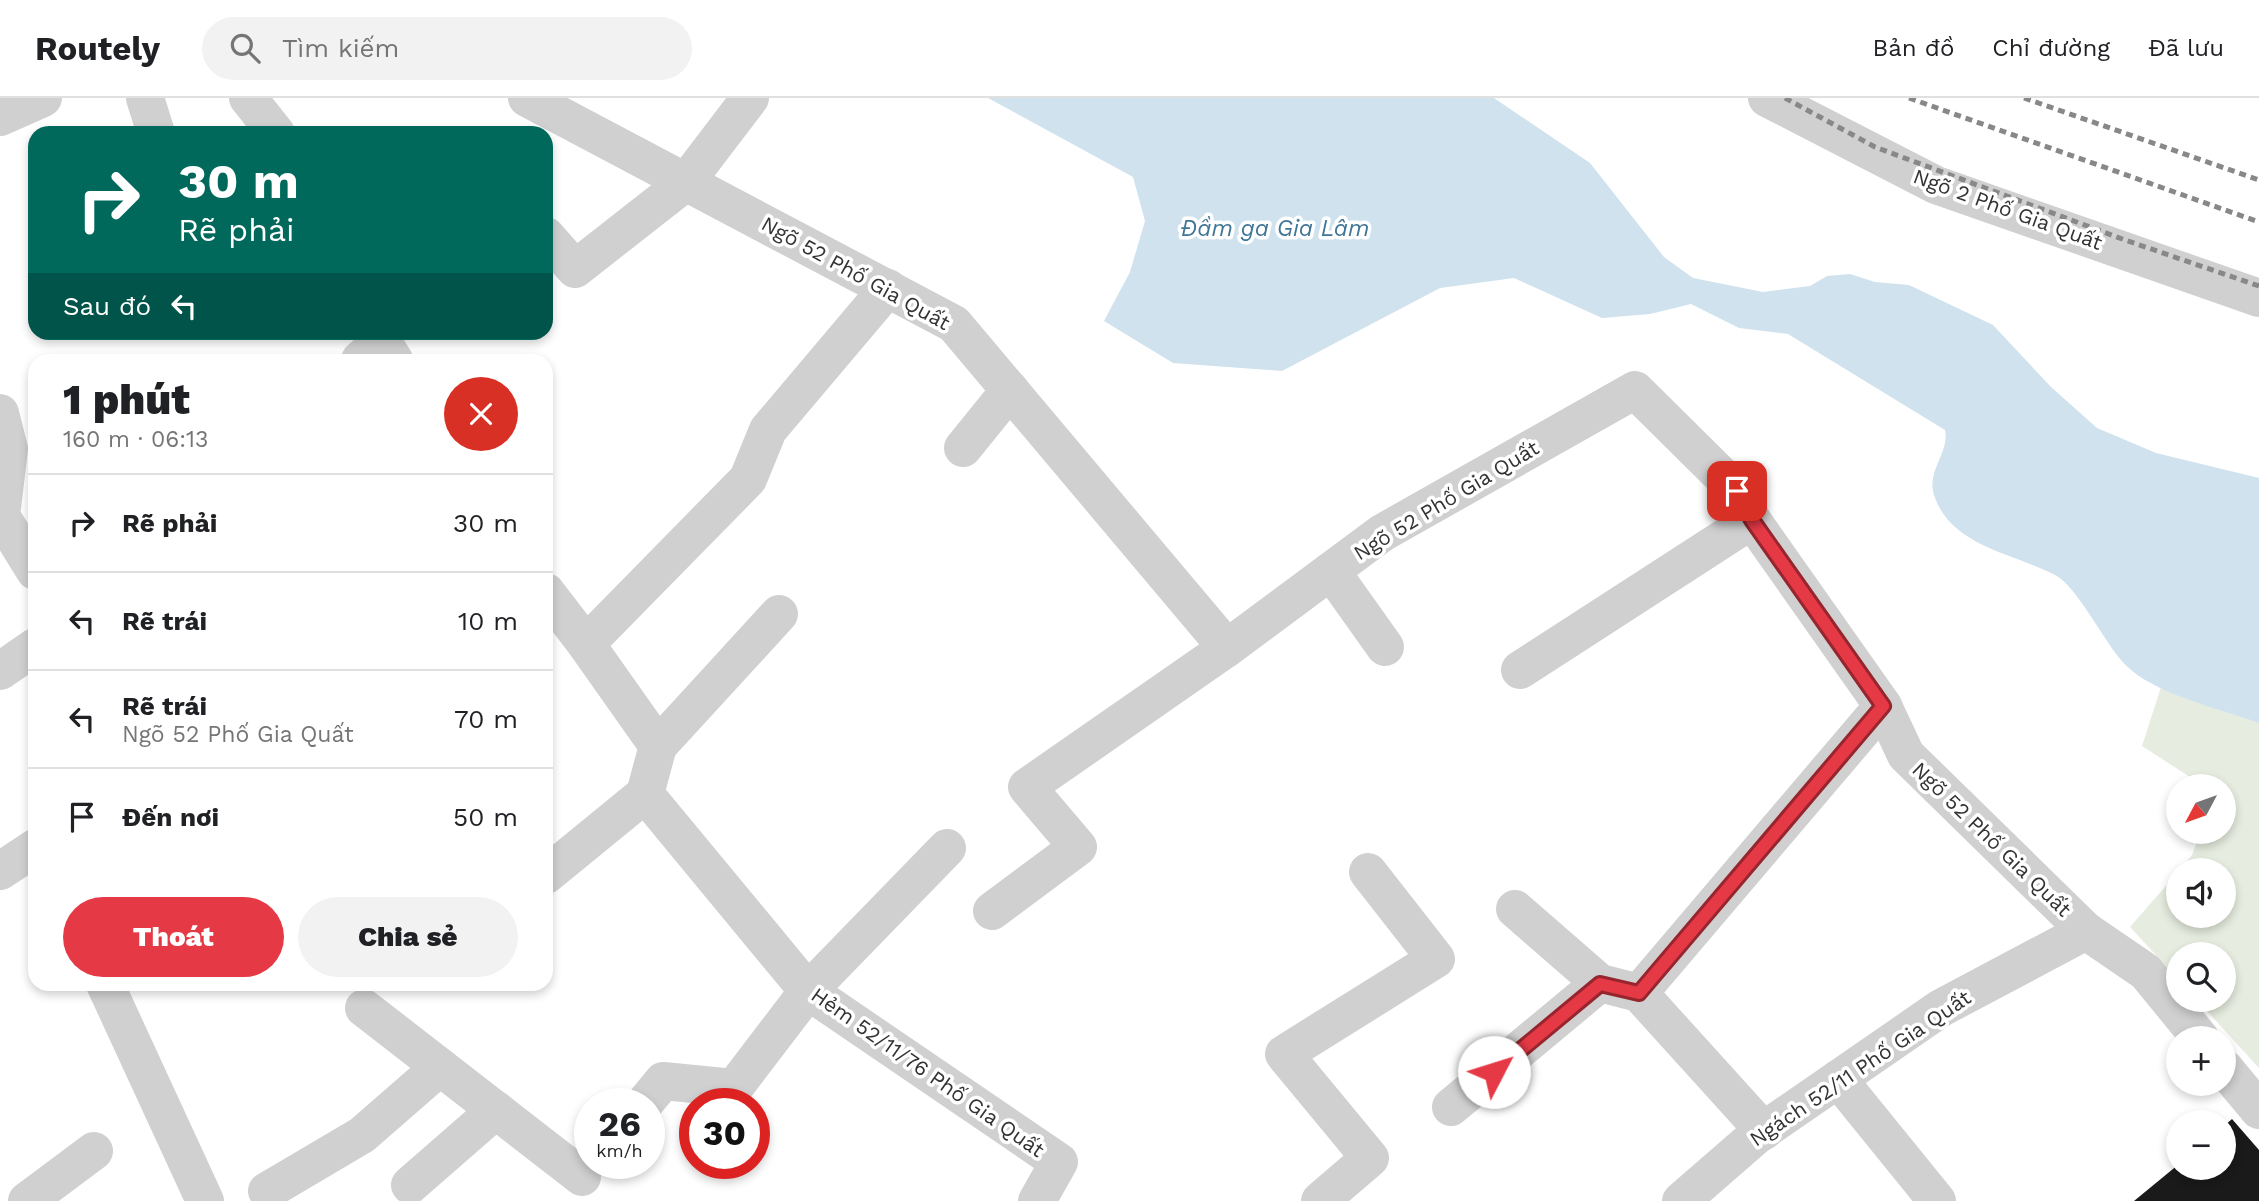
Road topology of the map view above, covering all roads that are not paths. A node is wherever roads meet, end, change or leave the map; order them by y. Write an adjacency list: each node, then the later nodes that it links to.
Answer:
1 (43, 98): 7 (street)
2 (145, 98): 8 (street)
3 (248, 98): 9 (street)
4 (527, 98): 10 (street, Ngõ 52 Phố Gia Quất)
5 (750, 98): 10 (street)
6 (1767, 98): 13 (street, Ngõ 2 Phố Gia Quất)
7 (0, 117)
8 (154, 126)
9 (270, 126)
10 (687, 183): 11 (street); 12 (street, Ngõ 52 Phố Gia Quất)
11 (553, 244)
12 (888, 288): 16 (street, Ngõ 52 Phố Gia Quất); 24 (street)
13 (2259, 298)
14 (367, 354): 15 (street)
15 (390, 354)
16 (1010, 390): 18 (street); 26 (street, Ngõ 52 Phố Gia Quất)
17 (0, 413): 20 (street)
18 (963, 448)
19 (1752, 520): 21 (street, Ngõ 52 Phố Gia Quất); 28 (street); 30 (street, Ngõ 52 Phố Gia Quất)
20 (28, 560)
21 (1331, 571): 25 (street); 26 (street, Ngõ 52 Phố Gia Quất)
22 (553, 601): 24 (street)
23 (779, 614): 31 (street)
24 (586, 644): 31 (street)
25 (1385, 647)
26 (1227, 648): 39 (street)
27 (28, 652): 29 (street)
28 (1520, 670)
29 (0, 671)
30 (1883, 706): 40 (street, Ngõ 52 Phố Gia Quất); 44 (street)
31 (658, 746): 32 (street)
32 (645, 794): 35 (street); 43 (street, Hẻm 52/11/76 Phố Gia Quất)
33 (947, 848): 43 (street)
34 (28, 853): 36 (street)
35 (553, 869)
36 (0, 871)
37 (1368, 872): 62 (street)
38 (1515, 909): 41 (street)
39 (992, 911)
40 (2086, 931): 46 (street, Ngõ 52 Phố Gia Quất); 48 (street, Ngách 52/11 Phố Gia Quất)
41 (1600, 984): 44 (street); 51 (street)
42 (109, 991): 60 (street)
43 (808, 991): 50 (street); 61 (street, Hẻm 52/11/76 Phố Gia Quất)
44 (1639, 993): 54 (street)
45 (364, 1008): 47 (street)
46 (2190, 1026)
47 (440, 1067): 52 (street); 58 (street)
48 (1838, 1079): 54 (street, Ngách 52/11 Phố Gia Quất); 64 (street)
49 (2236, 1082): 53 (street)
50 (657, 1088)
51 (1451, 1107)
52 (496, 1110): 56 (street); 57 (street)
53 (2259, 1110)
54 (1764, 1130): 63 (street, Ngách 52/11 Phố Gia Quất)
55 (94, 1151): 59 (street)
56 (579, 1181)
57 (410, 1185)
58 (267, 1191)
59 (27, 1201)
60 (205, 1201)
61 (1037, 1201)
62 (1320, 1201)
63 (1681, 1201)
64 (1937, 1201)

